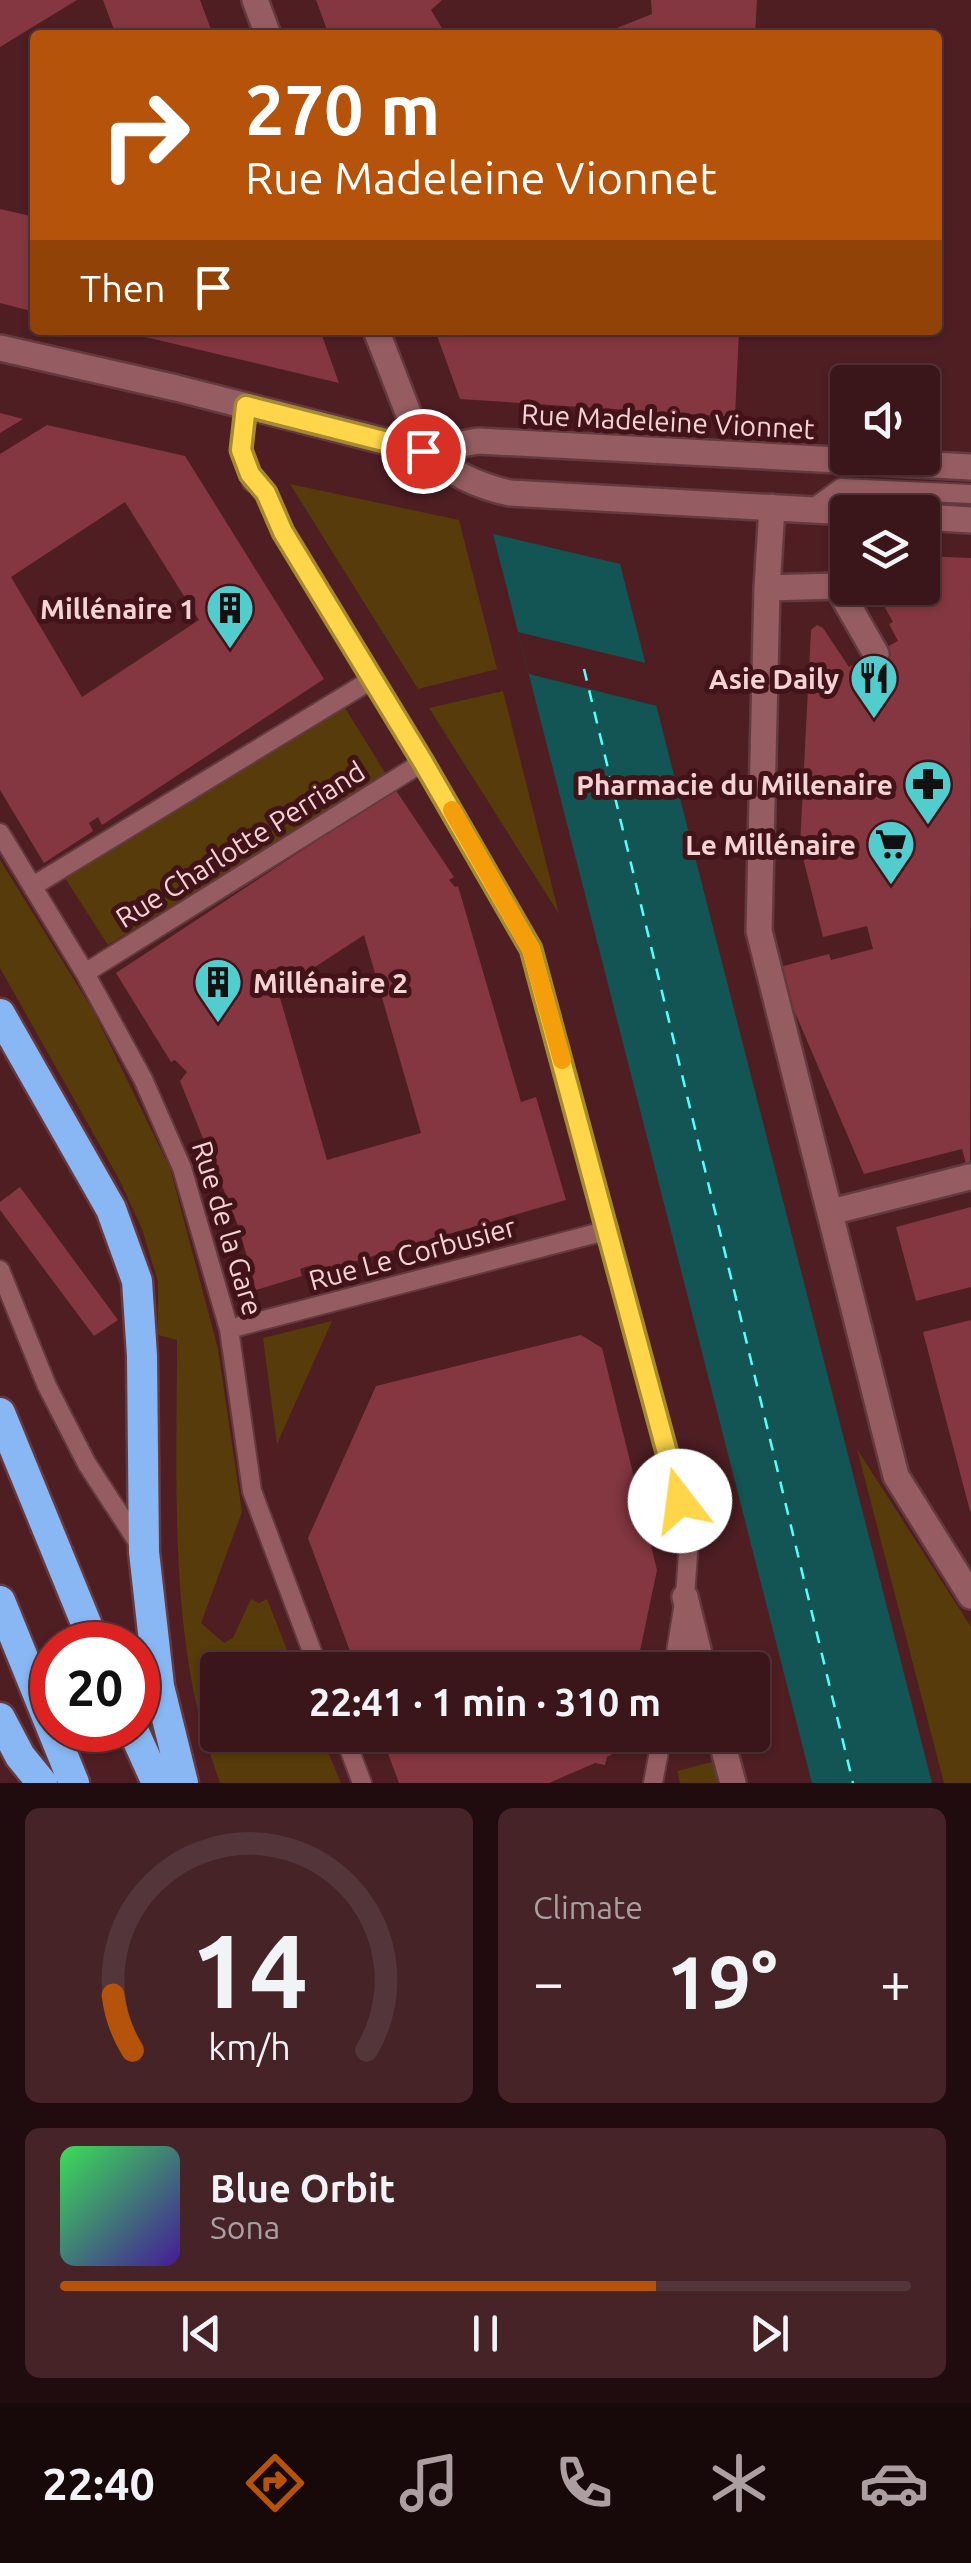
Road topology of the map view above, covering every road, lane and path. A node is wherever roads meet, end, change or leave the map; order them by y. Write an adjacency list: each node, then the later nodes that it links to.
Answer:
1 (255, 0): 2 (street)
2 (266, 30)
3 (378, 335): 6 (street)
4 (0, 348): 5 (street, Rue Madeleine Vionnet)
5 (246, 406): 6 (street, Rue Madeleine Vionnet); 16 (lane)
6 (423, 451): 7 (street, Rue Madeleine Vionnet); 9 (street, Rue Madeleine Vionnet)
7 (971, 468)
8 (971, 494): 10 (lane)
9 (772, 507): 10 (street, Rue Madeleine Vionnet); 14 (street)
10 (812, 510): 11 (street, Rue Madeleine Vionnet)
11 (830, 511)
12 (940, 518): 13 (street)
13 (971, 520)
14 (767, 588): 15 (street); 23 (street)
15 (876, 654)
16 (371, 680): 17 (lane); 19 (lane)
17 (423, 762): 20 (lane, Rue Charlotte Perriand); 24 (lane)
18 (0, 833): 19 (lane, Rue de la Gare)
19 (33, 886): 20 (lane, Rue de la Gare)
20 (86, 973): 26 (lane, Rue de la Gare)
21 (0, 1014): 28 (highway)
22 (969, 1178): 23 (street)
23 (831, 1212): 29 (street)
24 (609, 1230): 26 (lane, Rue Le Corbusier); 30 (lane)
25 (0, 1270): 28 (lane)
26 (228, 1329): 33 (lane, Rue de la Gare)
27 (0, 1413): 32 (highway)
28 (144, 1552): 45 (highway)
29 (971, 1596)
30 (685, 1598): 34 (lane); 35 (street)
31 (0, 1601): 43 (highway)
32 (86, 1622)
33 (313, 1652)
34 (676, 1652)
35 (699, 1652)
36 (0, 1718): 42 (highway)
37 (143, 1752): 44 (highway)
38 (350, 1752): 46 (lane)
39 (659, 1752): 41 (lane)
40 (725, 1752): 47 (street)
41 (654, 1780)
42 (42, 1783)
43 (74, 1783)
44 (156, 1783)
45 (182, 1783)
46 (362, 1783)
47 (733, 1783)

